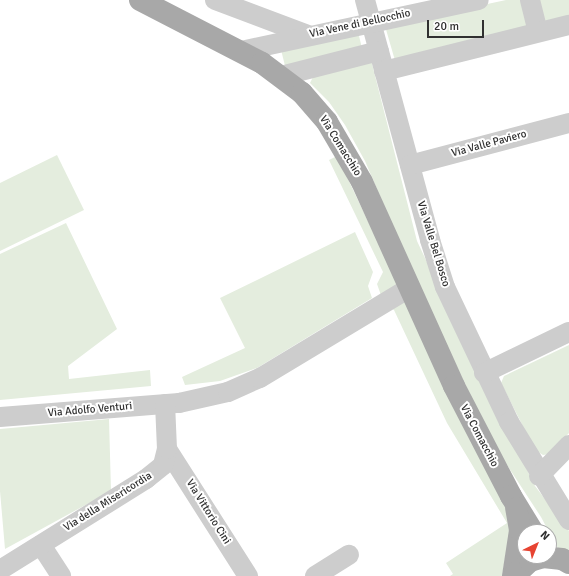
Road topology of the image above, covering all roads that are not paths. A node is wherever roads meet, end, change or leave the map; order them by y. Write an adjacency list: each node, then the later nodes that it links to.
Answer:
1 (140, 0): 10 (main road, Via Comacchio)
2 (215, 0): 9 (street)
3 (365, 0): 6 (street, Via Valle Bel Bosco)
4 (479, 0): 6 (street, Via Vene di Bellocchio)
5 (530, 0): 8 (street)
6 (371, 21): 9 (street, Via Vene di Bellocchio); 11 (street, Via Valle Bel Bosco)
7 (569, 25): 8 (street)
8 (538, 32): 12 (street)
9 (308, 35): 10 (street, Via Vene di Bellocchio)
10 (241, 51): 13 (main road, Via Comacchio)
11 (379, 51): 12 (street, Via Valle Bel Bosco); 13 (street)
12 (384, 71): 15 (street, Via Valle Bel Bosco)
13 (282, 76): 16 (main road, Via Comacchio)
14 (569, 123): 15 (street, Via Valle Paviero)
15 (410, 166): 18 (street, Via Valle Bel Bosco)
16 (409, 288): 19 (street); 24 (main road, Via Comacchio)
17 (569, 332): 18 (street)
18 (484, 373): 23 (street, Via Valle Bel Bosco)
19 (172, 403): 20 (street, Via Adolfo Venturi); 22 (street, Via della Misericordia)
20 (0, 417)
21 (569, 445): 23 (street)
22 (167, 449): 27 (street, Via della Misericordia); 32 (street, Via Vittorio Cini)
23 (540, 476): 25 (street)
24 (511, 496): 26 (main road, Via Comacchio); 34 (main road, Via Comacchio)
25 (569, 520)
26 (528, 524)
27 (41, 545): 30 (street, Via della Misericordia); 31 (street)
28 (349, 555): 33 (street)
29 (527, 564): 34 (main road, Via Comacchio)
30 (0, 570)
31 (61, 576)
32 (248, 576)
33 (316, 576)
34 (514, 576)

